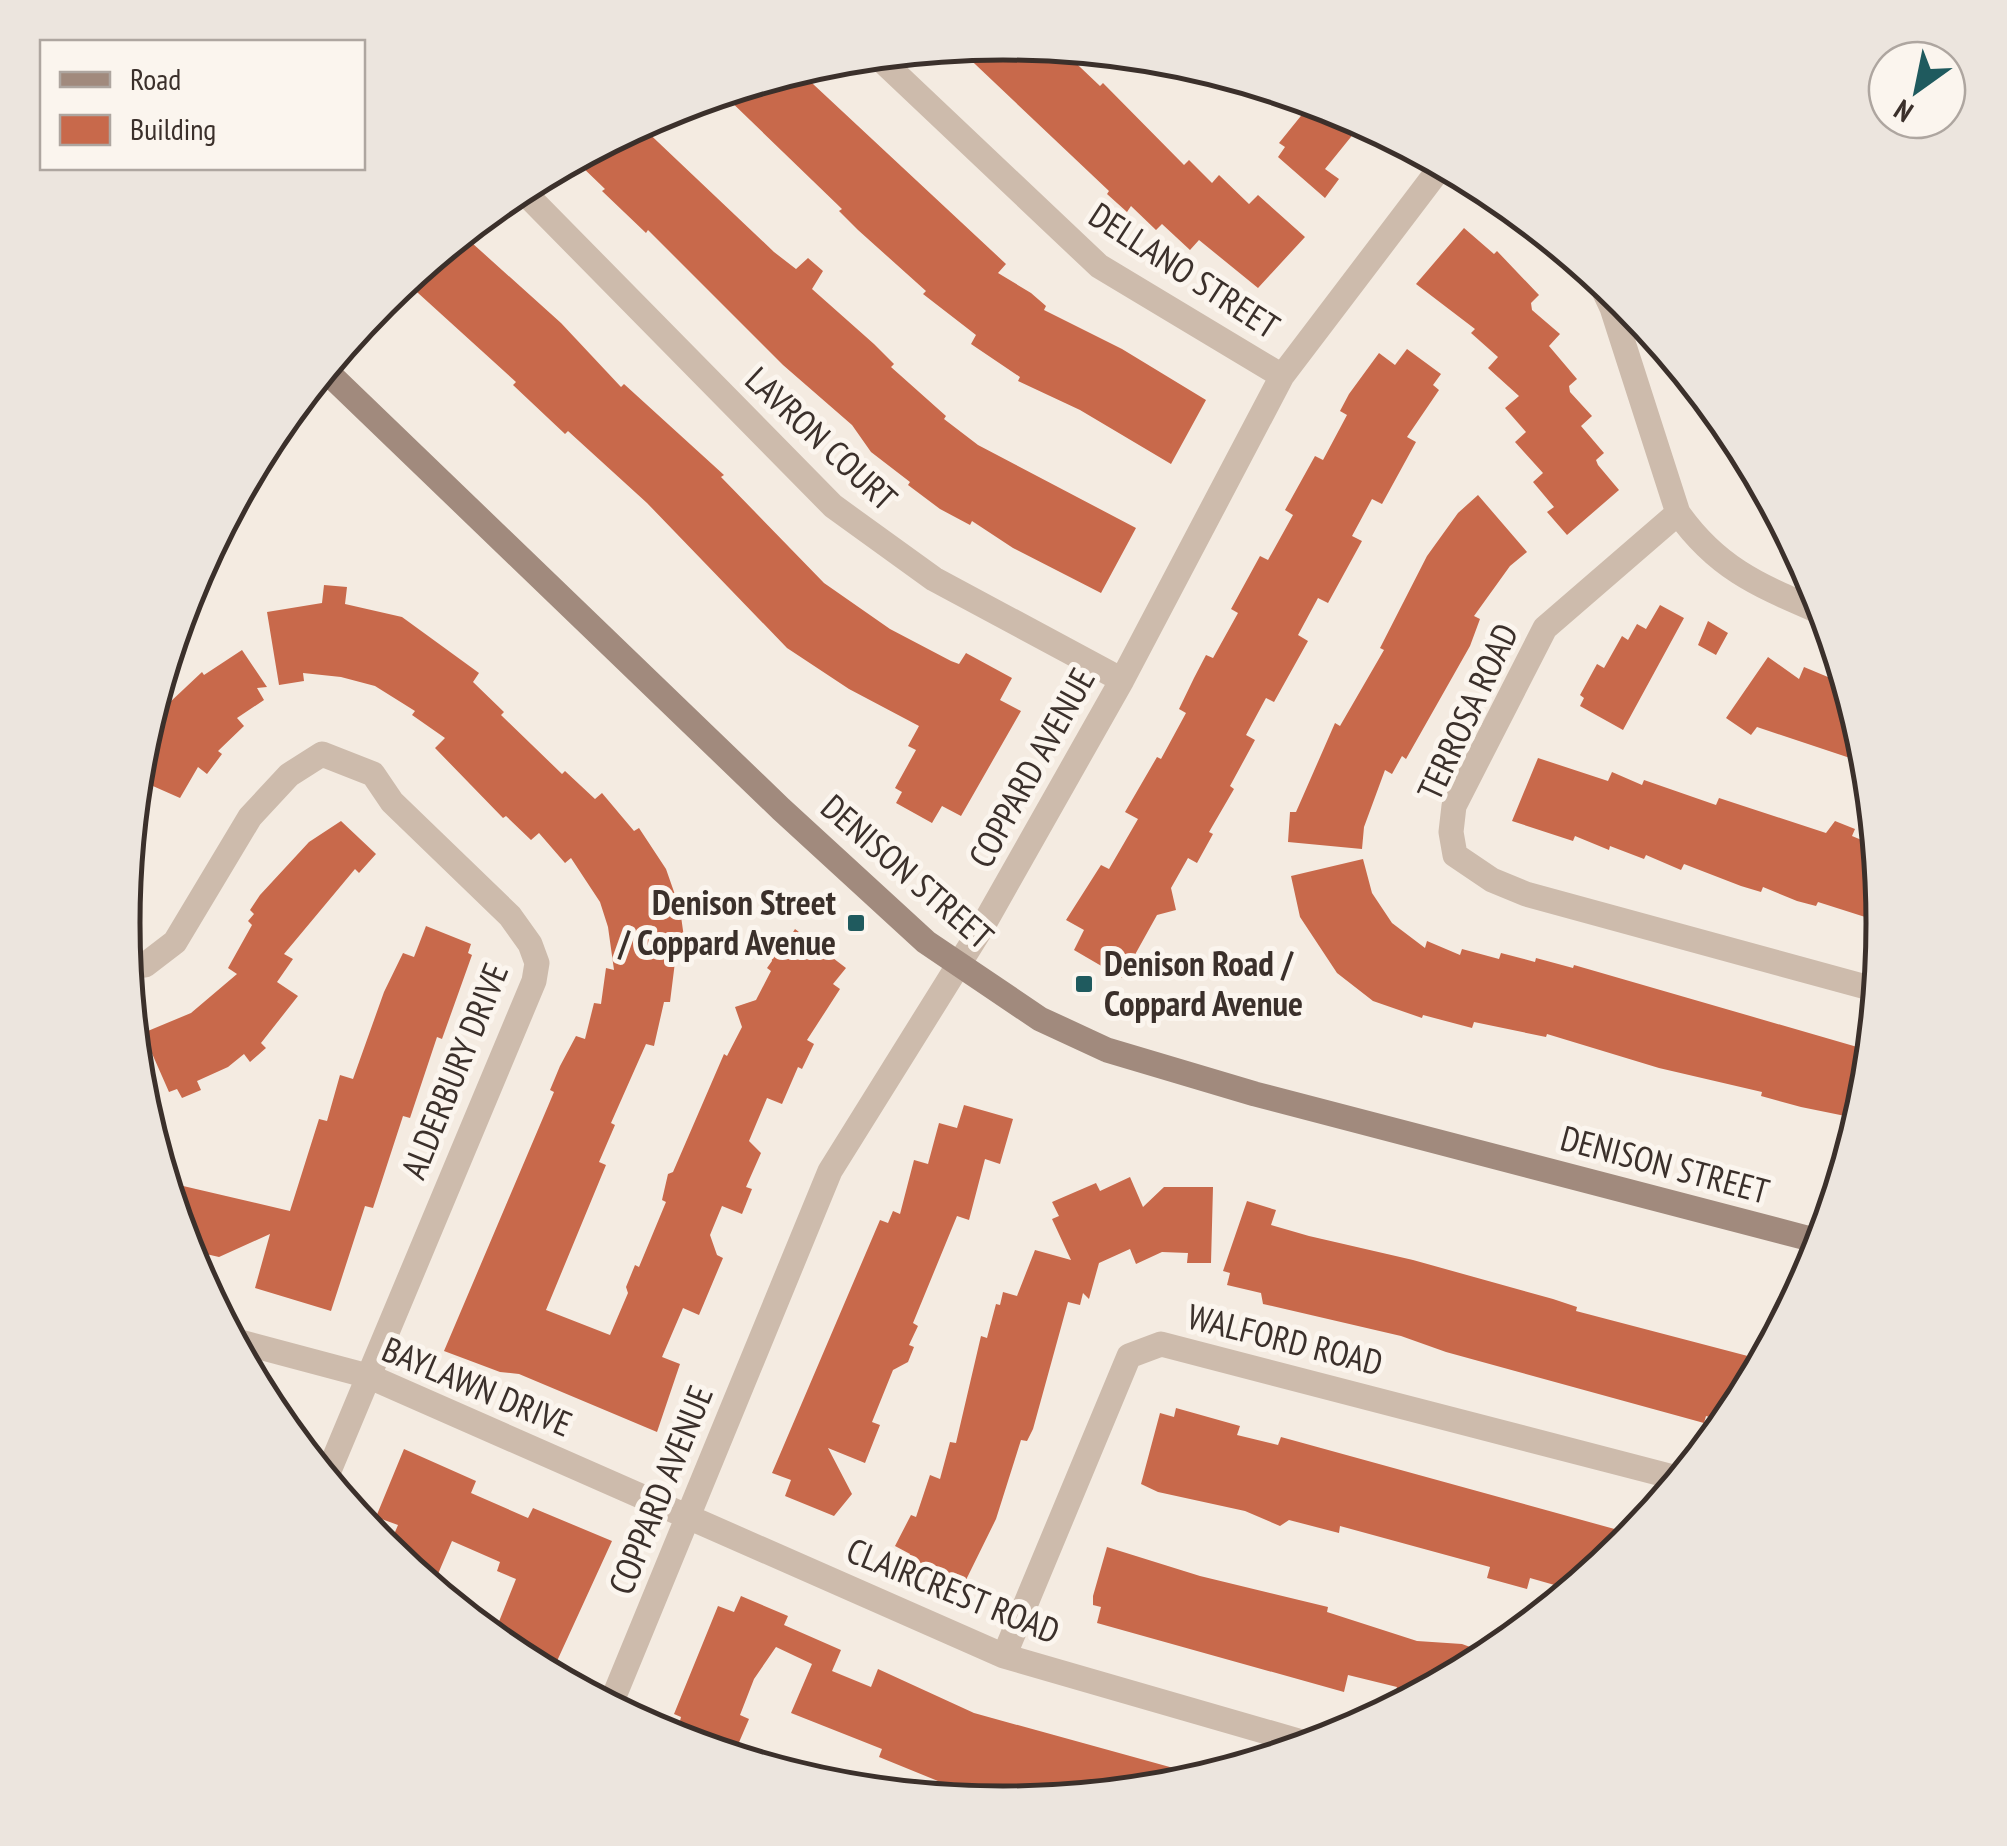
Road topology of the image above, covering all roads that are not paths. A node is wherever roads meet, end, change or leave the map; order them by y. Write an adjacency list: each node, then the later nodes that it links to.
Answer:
1 (889, 67): 5 (street, DELLANO STREET)
2 (1434, 176): 5 (street, COPPARD AVENUE)
3 (532, 200): 9 (street, LAVRON COURT)
4 (1613, 312): 7 (street)
5 (1282, 376): 9 (street, COPPARD AVENUE)
6 (334, 379): 11 (street, DENISON STREET)
7 (1678, 513): 8 (street); 12 (street, TERROSA ROAD)
8 (1806, 607)
9 (1122, 680): 11 (street, COPPARD AVENUE)
10 (142, 965): 15 (street, ALDERBURY DRIVE)
11 (957, 965): 13 (street, DENISON STREET); 18 (street, COPPARD AVENUE)
12 (1864, 986)
13 (1807, 1238)
14 (251, 1345): 15 (street, BAYLAWN DRIVE)
15 (368, 1376): 16 (street); 18 (street, BAYLAWN DRIVE)
16 (332, 1464)
17 (1666, 1475): 19 (street, WALFORD ROAD)
18 (688, 1516): 19 (street, CLAIRCREST ROAD); 20 (street, COPPARD AVENUE)
19 (1004, 1656): 21 (street, CLAIRCREST ROAD)
20 (615, 1693)
21 (1287, 1738)

